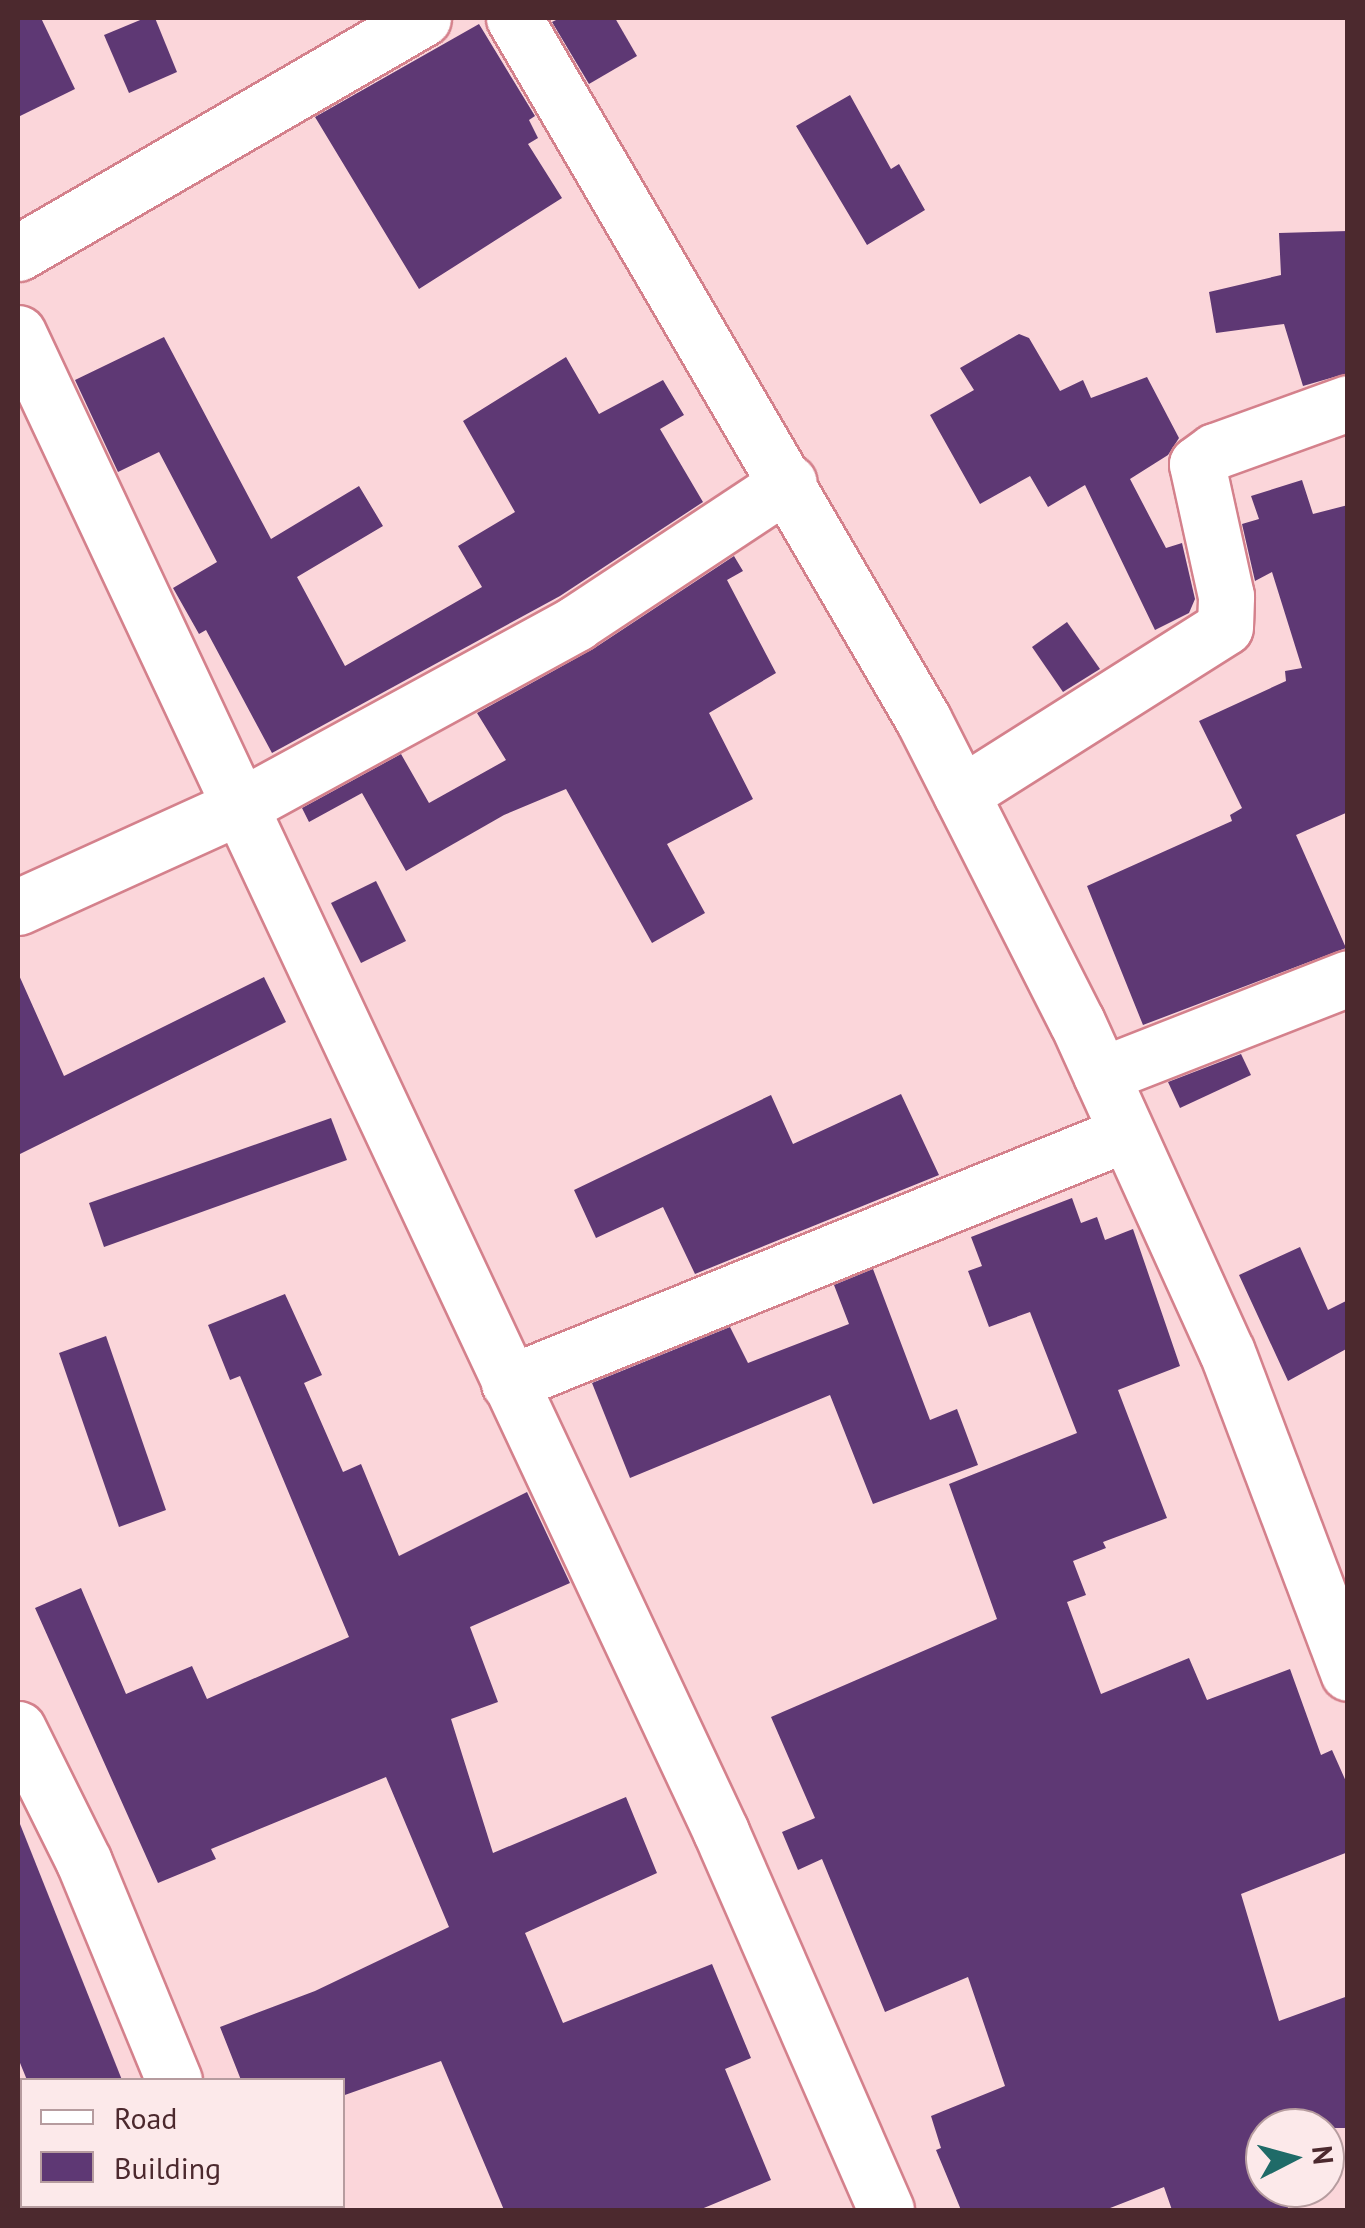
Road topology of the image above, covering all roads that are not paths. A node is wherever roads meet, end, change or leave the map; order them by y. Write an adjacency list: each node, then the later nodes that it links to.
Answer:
1 (423, 18): 3 (street)
2 (514, 18): 6 (street)
3 (18, 254)
4 (18, 334): 8 (street)
5 (1348, 403): 7 (street)
6 (789, 482): 7 (street); 8 (street)
7 (961, 794): 11 (street)
8 (241, 806): 9 (street); 13 (street)
9 (18, 907)
10 (1348, 978): 11 (street)
11 (1101, 1075): 12 (street)
12 (1125, 1134): 13 (street); 14 (street)
13 (509, 1384): 17 (street)
14 (1348, 1673)
15 (18, 1729): 16 (street)
16 (173, 2078)
17 (886, 2210)

